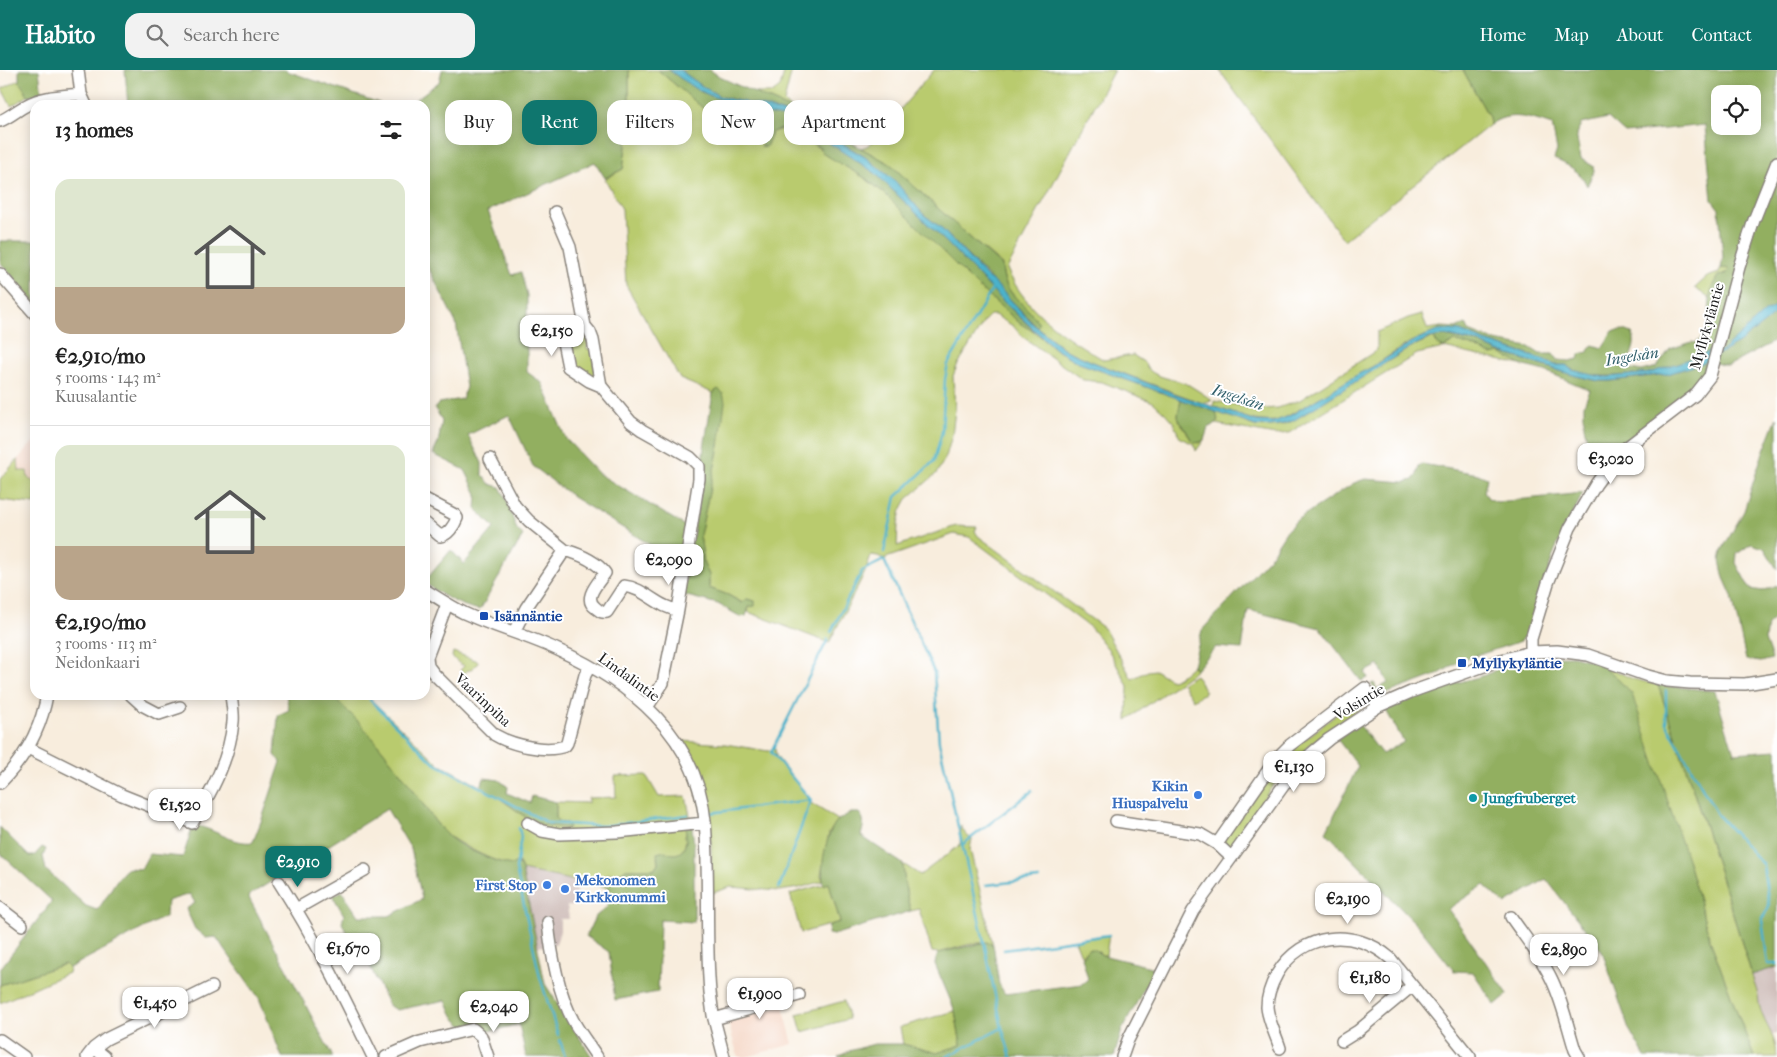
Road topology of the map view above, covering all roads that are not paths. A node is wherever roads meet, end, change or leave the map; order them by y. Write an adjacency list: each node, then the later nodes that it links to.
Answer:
1 (78, 70): 2 (street)
2 (81, 94): 3 (street); 4 (street)
3 (36, 100)
4 (84, 100)
5 (30, 103): 6 (street)
6 (0, 121)
7 (1777, 162): 23 (street, Myllykyläntie)
8 (555, 212): 12 (street)
9 (0, 274): 10 (street)
10 (5, 288): 11 (street)
11 (30, 310)
12 (585, 326): 13 (street); 13 (street)
13 (601, 386): 20 (street)
14 (490, 459): 17 (street)
15 (430, 502): 16 (street)
16 (430, 527)
17 (565, 550): 20 (street); 21 (street)
18 (430, 593): 19 (street, Lindalintie)
19 (447, 604): 21 (street, Lindalintie); 22 (street, Vaarinpiha)
20 (678, 610): 30 (street)
21 (514, 632): 24 (street, Lindalintie)
22 (430, 649)
23 (1531, 652): 26 (street, Volsintie); 31 (street, Volsintie)
24 (590, 666): 25 (street, Vaarinpiha); 30 (street, Lindalintie)
25 (430, 669)
26 (1777, 679)
27 (46, 700): 33 (street)
28 (136, 700): 32 (street)
29 (232, 700): 33 (street)
30 (648, 706): 37 (street, Lindalintie)
31 (1379, 706): 38 (street); 39 (street, Volsintie)
32 (180, 707)
33 (28, 748): 34 (street)
34 (0, 782)
35 (1116, 821): 38 (street)
36 (528, 823): 37 (street)
37 (705, 823): 50 (street, Lindalintie)
38 (1217, 844): 39 (street)
39 (1231, 858): 63 (street, Volsintie)
40 (365, 870): 43 (street)
41 (278, 882): 43 (street)
42 (0, 908): 46 (street)
43 (296, 909): 58 (street)
44 (1511, 917): 65 (street)
45 (548, 922): 61 (street)
46 (22, 925)
47 (1412, 986): 52 (street); 54 (street); 64 (street)
48 (212, 987): 53 (street)
49 (799, 995): 50 (street)
50 (714, 1019): 62 (street, Lindalintie)
51 (0, 1040): 55 (street)
52 (1342, 1041)
53 (94, 1048): 56 (street); 57 (street)
54 (1280, 1048)
55 (24, 1057)
56 (87, 1057)
57 (105, 1057)
58 (373, 1057)
59 (386, 1057): 60 (street)
60 (488, 1057)
61 (597, 1057)
62 (724, 1057)
63 (1122, 1057)
64 (1470, 1057)
65 (1579, 1057)

